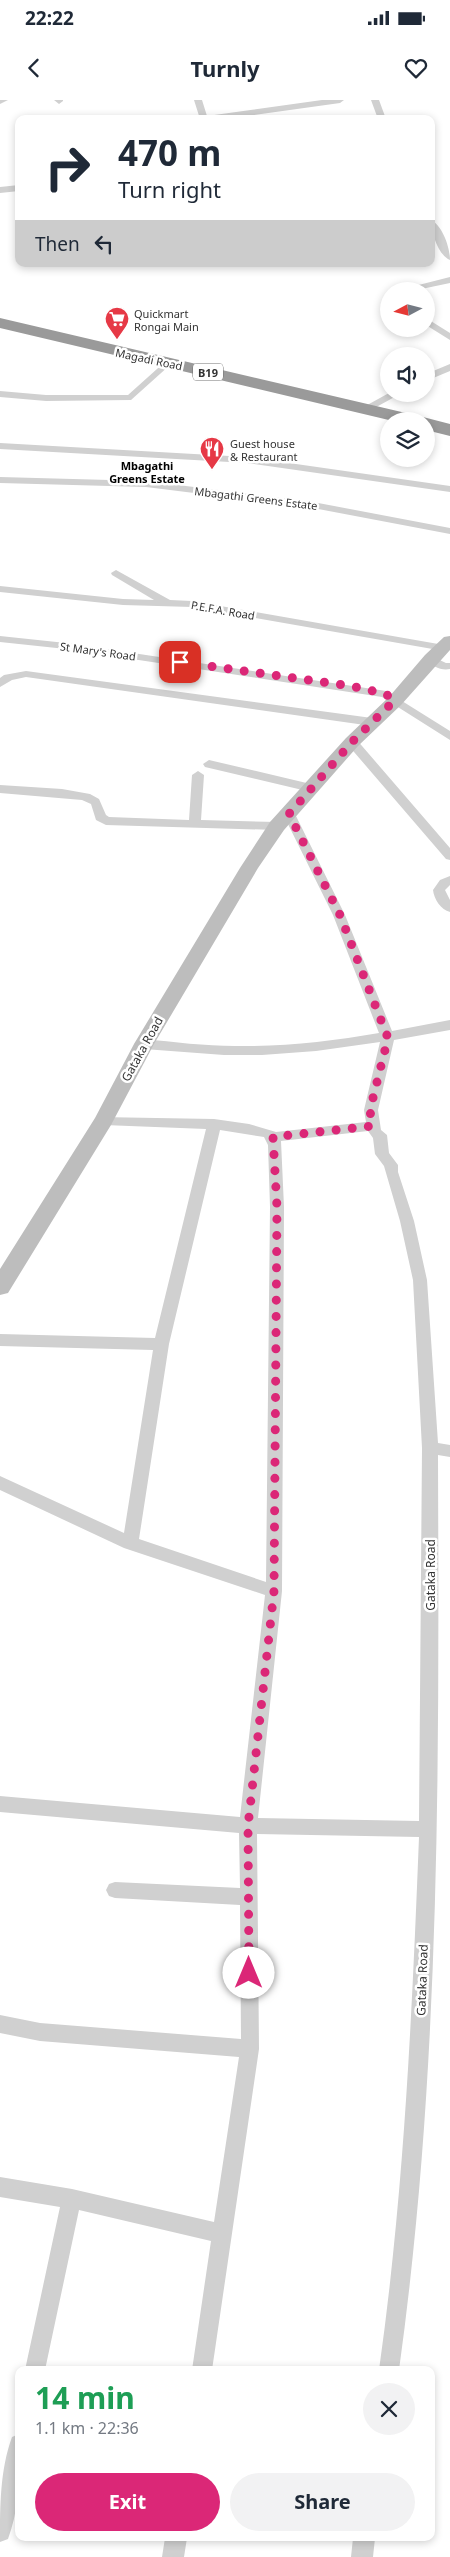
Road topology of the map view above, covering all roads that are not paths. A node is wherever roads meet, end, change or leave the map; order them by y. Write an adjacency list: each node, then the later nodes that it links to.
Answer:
1 (4, 100): 5 (street)
2 (198, 100): 6 (street)
3 (340, 100): 7 (street)
4 (375, 100): 8 (street)
5 (0, 101)
6 (204, 115)
7 (233, 115)
8 (381, 115)
9 (15, 188): 10 (street)
10 (0, 190)
11 (435, 230): 12 (street)
12 (450, 257)
13 (448, 283): 14 (street)
14 (435, 285)
15 (0, 323): 18 (highway, Magadi Road / B19)
16 (435, 327): 17 (street)
17 (450, 337)
18 (167, 364): 21 (street); 23 (highway, Magadi Road / B19)
19 (450, 367): 20 (street)
20 (435, 374)
21 (0, 394)
22 (380, 401): 23 (street)
23 (365, 408): 24 (highway, Magadi Road / B19)
24 (381, 412)
25 (435, 426): 26 (highway)
26 (450, 430)
27 (0, 446): 29 (street)
28 (0, 480): 30 (street, Mbagathi Greens Estate)
29 (450, 489)
30 (450, 531)
31 (116, 573): 33 (street)
32 (0, 589): 33 (street, P.E.F.A. Road)
33 (166, 602): 35 (street, P.E.F.A. Road)
34 (0, 639): 37 (street, St Mary's Road)
35 (444, 653): 37 (street, Gataka Road)
36 (0, 684): 38 (street)
37 (394, 701): 38 (street, Gataka Road); 39 (street, St Mary's Road)
38 (372, 722): 40 (street, Gataka Road)
39 (450, 736)
40 (352, 742): 43 (street, Gataka Road); 47 (street)
41 (209, 764): 43 (street)
42 (198, 775): 46 (street)
43 (311, 788): 45 (street, Gataka Road)
44 (0, 789): 46 (street)
45 (283, 820): 46 (street); 51 (street); 52 (street, Gataka Road)
46 (195, 823)
47 (450, 856)
48 (450, 880): 49 (street)
49 (450, 908)
50 (450, 1025): 51 (street)
51 (388, 1038): 52 (street); 55 (street, Gataka Road)
52 (144, 1044): 53 (street, Gataka Road)
53 (104, 1120): 54 (street); 57 (street, Gataka Road)
54 (214, 1124): 56 (street); 59 (street)
55 (372, 1126): 56 (street); 60 (street, Gataka Road)
56 (273, 1137): 64 (street)
57 (0, 1287)
58 (0, 1340): 59 (street)
59 (161, 1344): 63 (street)
60 (430, 1448): 61 (street); 67 (street, Gataka Road)
61 (450, 1451)
62 (0, 1482): 63 (street)
63 (130, 1543): 64 (street)
64 (274, 1591): 66 (street)
65 (0, 1804): 66 (street)
66 (248, 1826): 67 (street); 69 (street)
67 (428, 1829): 77 (street, Gataka Road)
68 (115, 1890): 69 (street)
69 (248, 1896): 71 (street)
70 (0, 2024): 71 (street)
71 (250, 2049): 74 (street)
72 (0, 2187): 73 (street)
73 (72, 2199): 74 (street); 75 (street)
74 (224, 2234): 76 (street)
75 (36, 2366)
76 (203, 2366)
77 (390, 2366)
78 (15, 2462): 79 (street)
79 (0, 2531)
80 (176, 2541): 82 (street)
81 (364, 2541): 83 (street)
82 (173, 2557)
83 (362, 2557)

